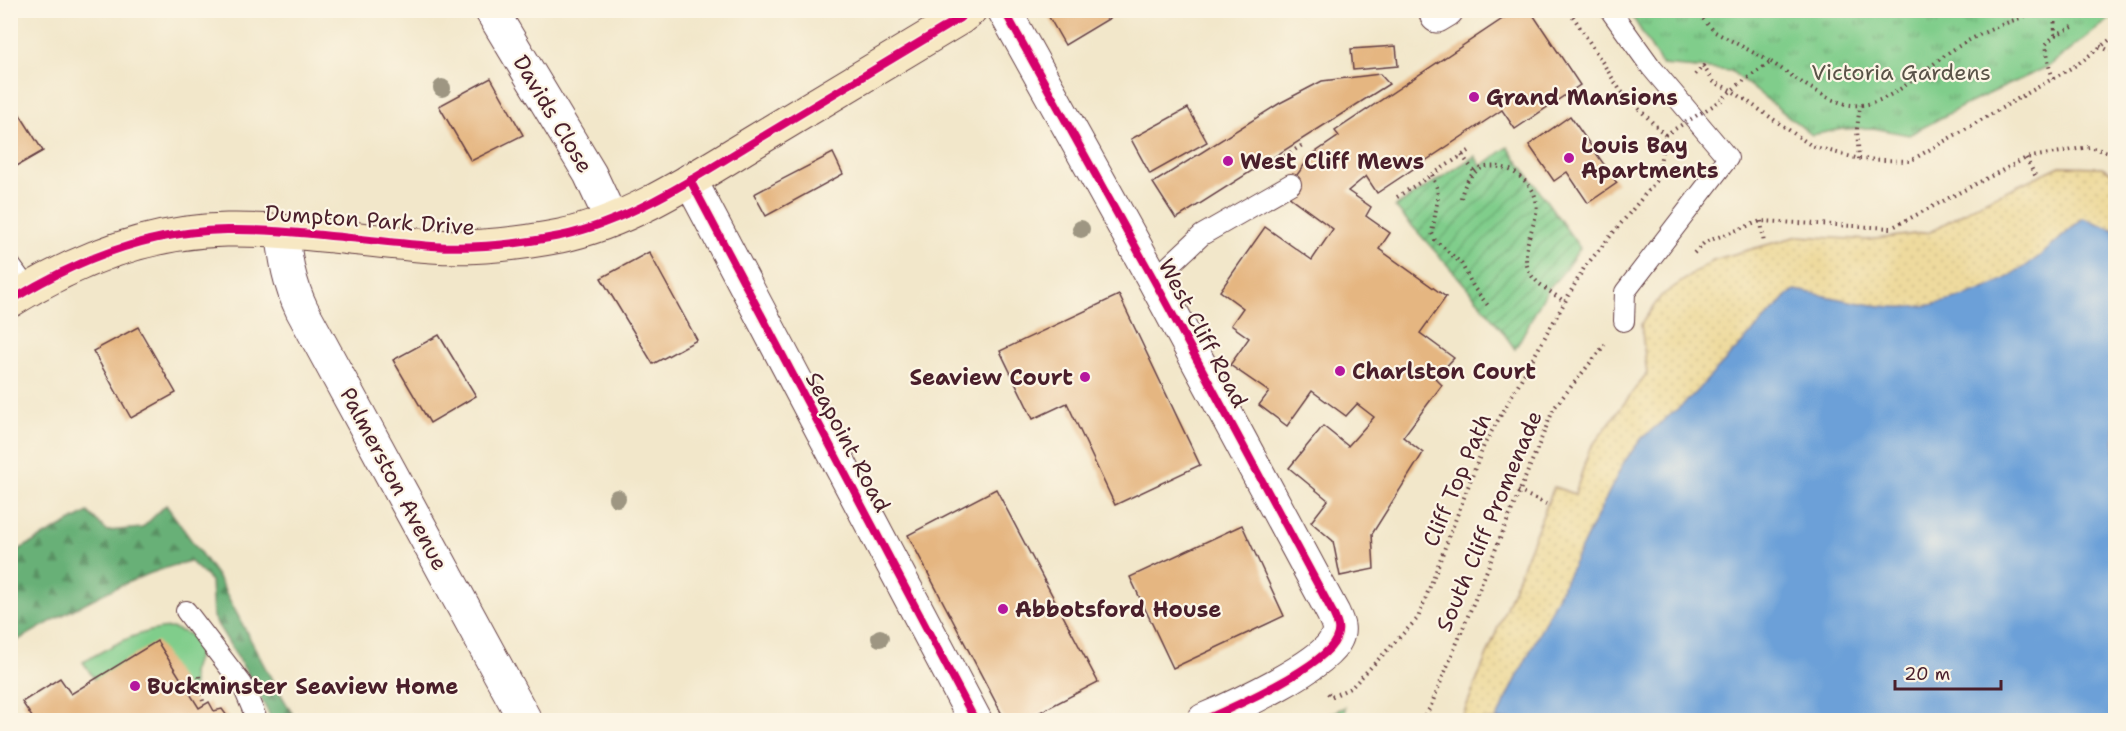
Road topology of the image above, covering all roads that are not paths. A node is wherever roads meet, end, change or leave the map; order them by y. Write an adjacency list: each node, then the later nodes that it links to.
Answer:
1 (491, 10): 9 (street, Davids Close)
2 (970, 10): 7 (street, Dumpton Park Drive)
3 (1004, 10): 11 (street, West Cliff Road)
4 (1435, 10): 5 (street)
5 (1447, 10)
6 (1610, 10): 13 (lane)
7 (690, 180): 9 (street, Dumpton Park Drive); 17 (street, Seapoint Road)
8 (1291, 184): 11 (lane)
9 (611, 219): 10 (street, Dumpton Park Drive)
10 (282, 231): 12 (street, Dumpton Park Drive); 16 (street, Palmerston Avenue)
11 (1154, 280): 18 (street, West Cliff Road)
12 (16, 285)
13 (1624, 321)
14 (186, 611): 15 (lane)
15 (257, 720)
16 (525, 720)
17 (975, 720)
18 (1204, 720)

